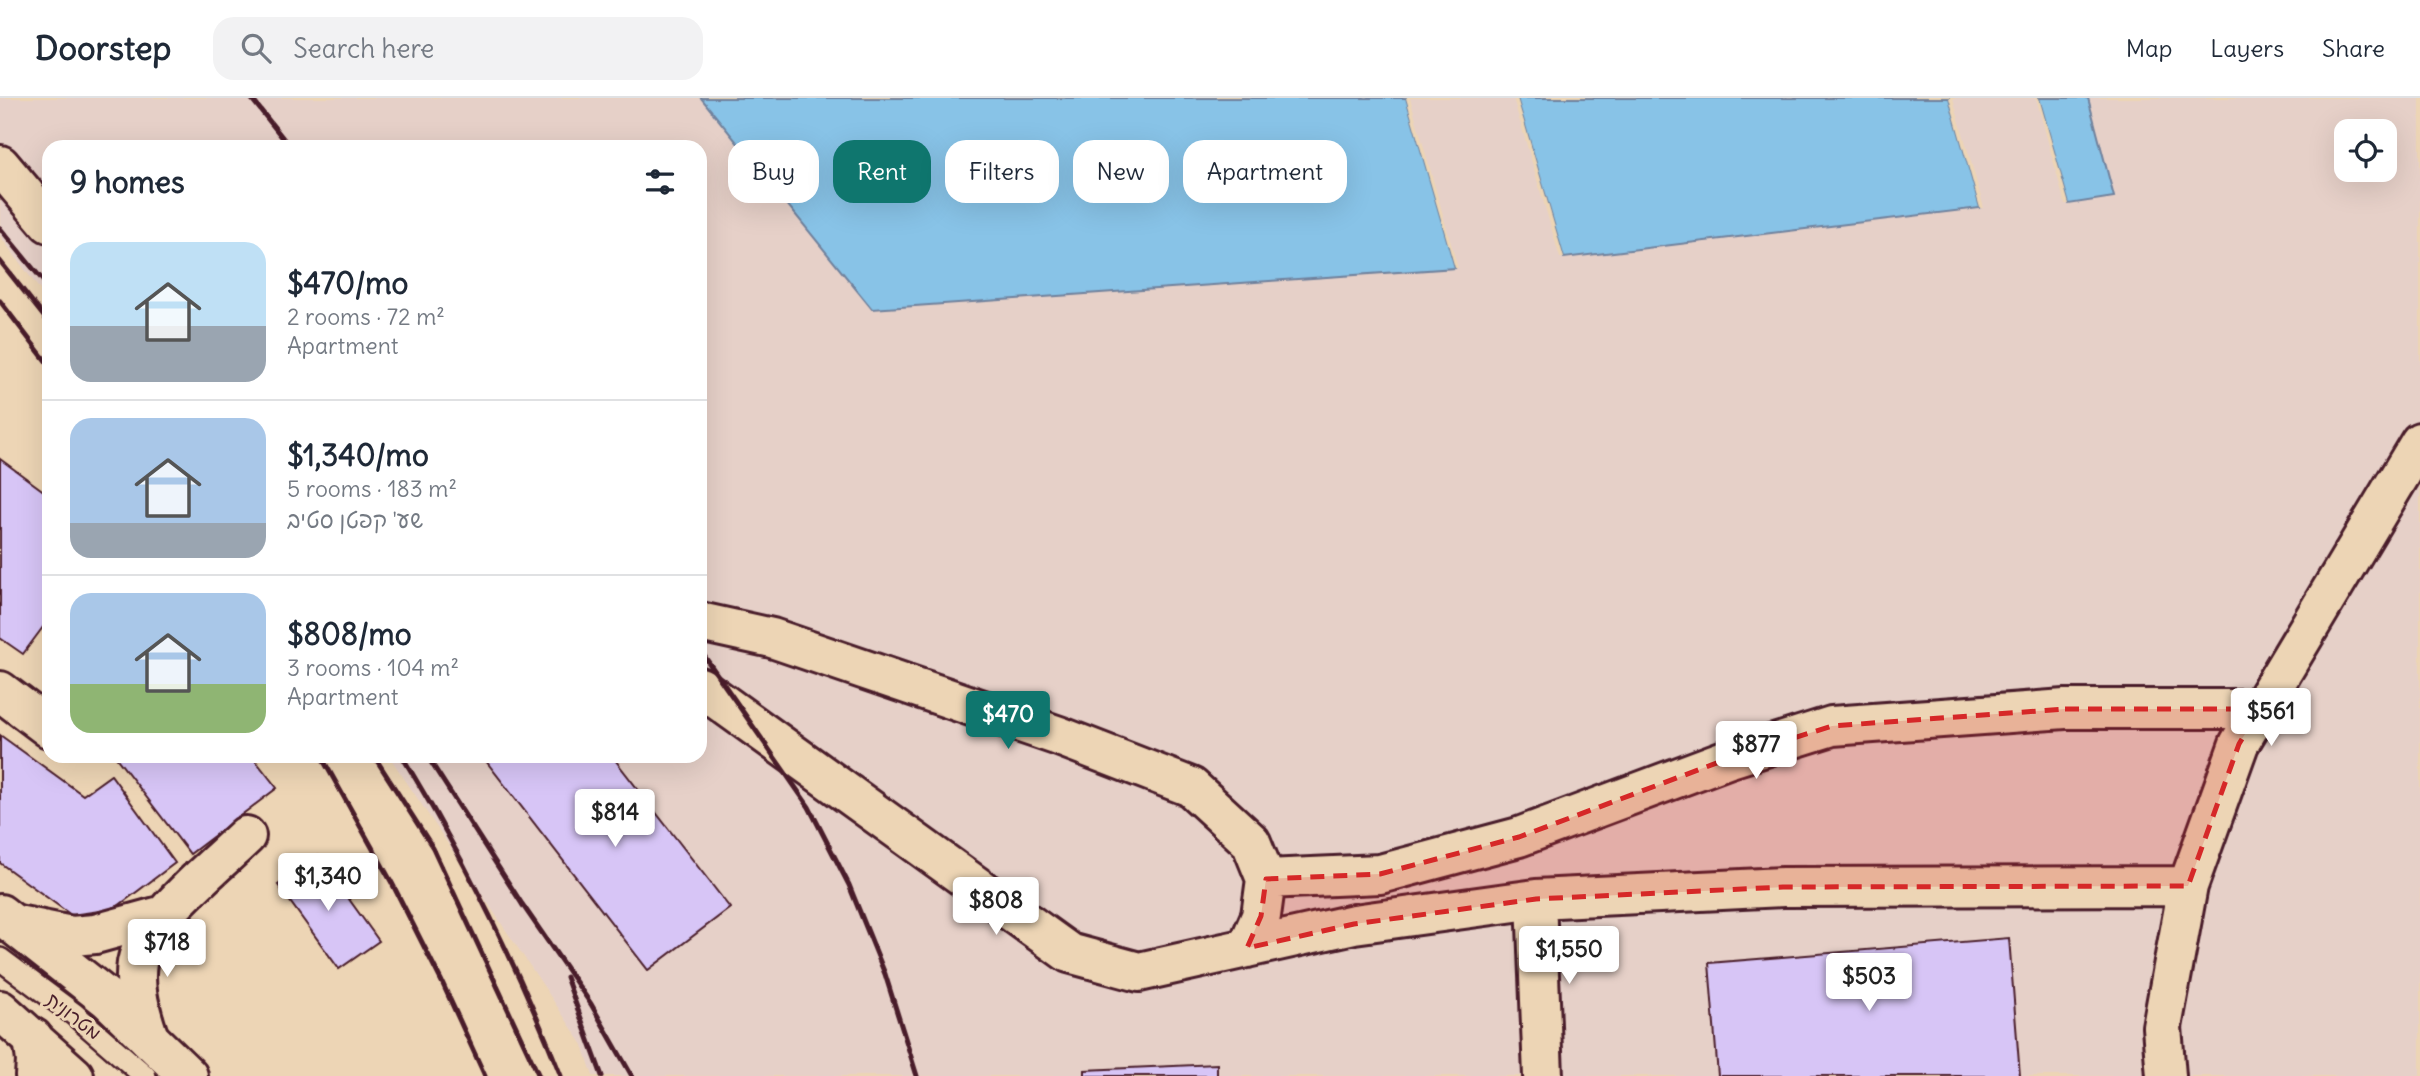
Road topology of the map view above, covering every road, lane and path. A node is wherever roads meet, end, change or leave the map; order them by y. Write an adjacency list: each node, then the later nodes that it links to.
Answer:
1 (0, 165): 2 (main road)
2 (42, 215)
3 (2420, 442): 7 (main road)
4 (707, 624): 10 (main road)
5 (0, 691): 8 (main road)
6 (707, 692): 15 (main road)
7 (2260, 709): 10 (main road); 11 (main road)
8 (42, 723)
9 (246, 836): 13 (main road)
10 (1266, 879): 15 (main road)
11 (2188, 886): 12 (main road); 24 (main road)
12 (1536, 899): 15 (main road); 23 (main road)
13 (164, 915): 14 (main road); 18 (main road)
14 (4, 933): 18 (main road); 21 (lane, מטרונית)
15 (1247, 948)
16 (0, 1010): 17 (main road)
17 (33, 1038): 19 (main road); 20 (main road)
18 (149, 1038): 22 (main road)
19 (35, 1076)
20 (74, 1076)
21 (145, 1076)
22 (188, 1076)
23 (1543, 1076)
24 (2166, 1076)

